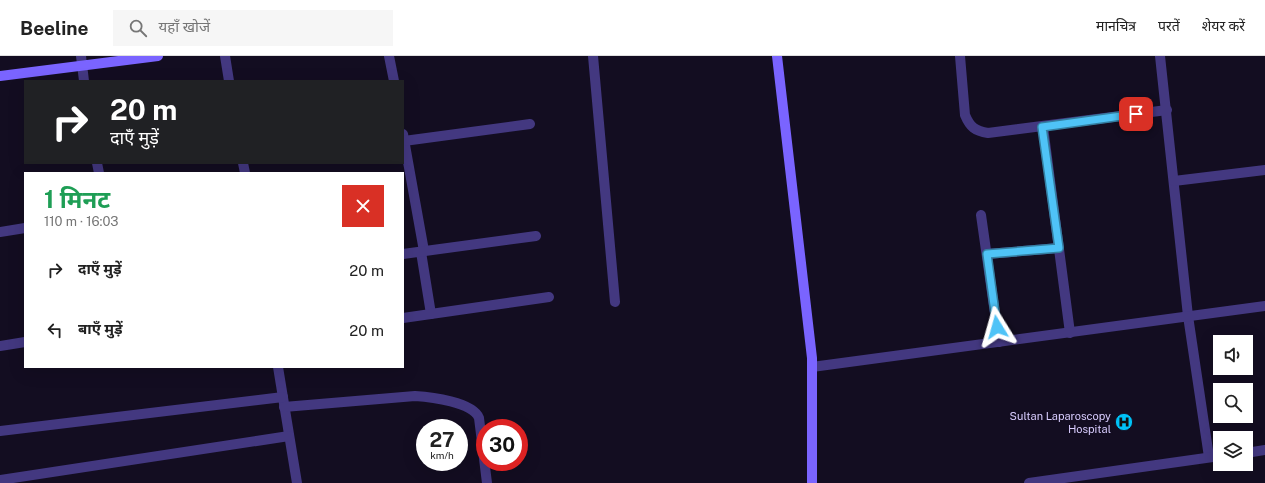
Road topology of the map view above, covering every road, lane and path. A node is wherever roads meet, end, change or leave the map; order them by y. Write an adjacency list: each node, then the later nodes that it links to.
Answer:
1 (158, 56): 8 (street)
2 (225, 56): 11 (street)
3 (389, 56): 12 (street)
4 (593, 56): 28 (street)
5 (777, 56): 37 (street)
6 (960, 56): 15 (street)
7 (1160, 56): 13 (street)
8 (81, 61): 9 (street); 10 (street)
9 (0, 76)
10 (84, 80)
11 (229, 80)
12 (394, 80)
13 (1167, 110): 15 (street); 18 (street)
14 (530, 124): 16 (street)
15 (1042, 127): 23 (street)
16 (404, 137): 24 (street)
17 (1265, 170): 18 (street)
18 (1174, 181): 31 (street)
19 (981, 215): 26 (street)
20 (24, 228): 21 (street)
21 (0, 232)
22 (536, 236): 24 (street)
23 (1059, 248): 26 (street); 33 (street)
24 (422, 251): 25 (street); 30 (street)
25 (404, 254)
26 (987, 254): 35 (street)
27 (549, 297): 30 (street)
28 (615, 302)
29 (1265, 306): 31 (street)
30 (431, 314): 32 (street)
31 (1188, 316): 33 (street); 44 (street)
32 (404, 318)
33 (1070, 332): 35 (street)
34 (24, 342): 36 (street)
35 (999, 342): 37 (street)
36 (0, 346)
37 (812, 367): 49 (street)
38 (278, 368): 39 (street)
39 (284, 402): 40 (street); 41 (street); 48 (street)
40 (0, 432)
41 (289, 436): 46 (street); 47 (street)
42 (1265, 450): 43 (street)
43 (1253, 452)
44 (1209, 457): 45 (street); 50 (street)
45 (1213, 457)
46 (0, 480)
47 (297, 483)
48 (487, 483)
49 (812, 483)
50 (1029, 483)

